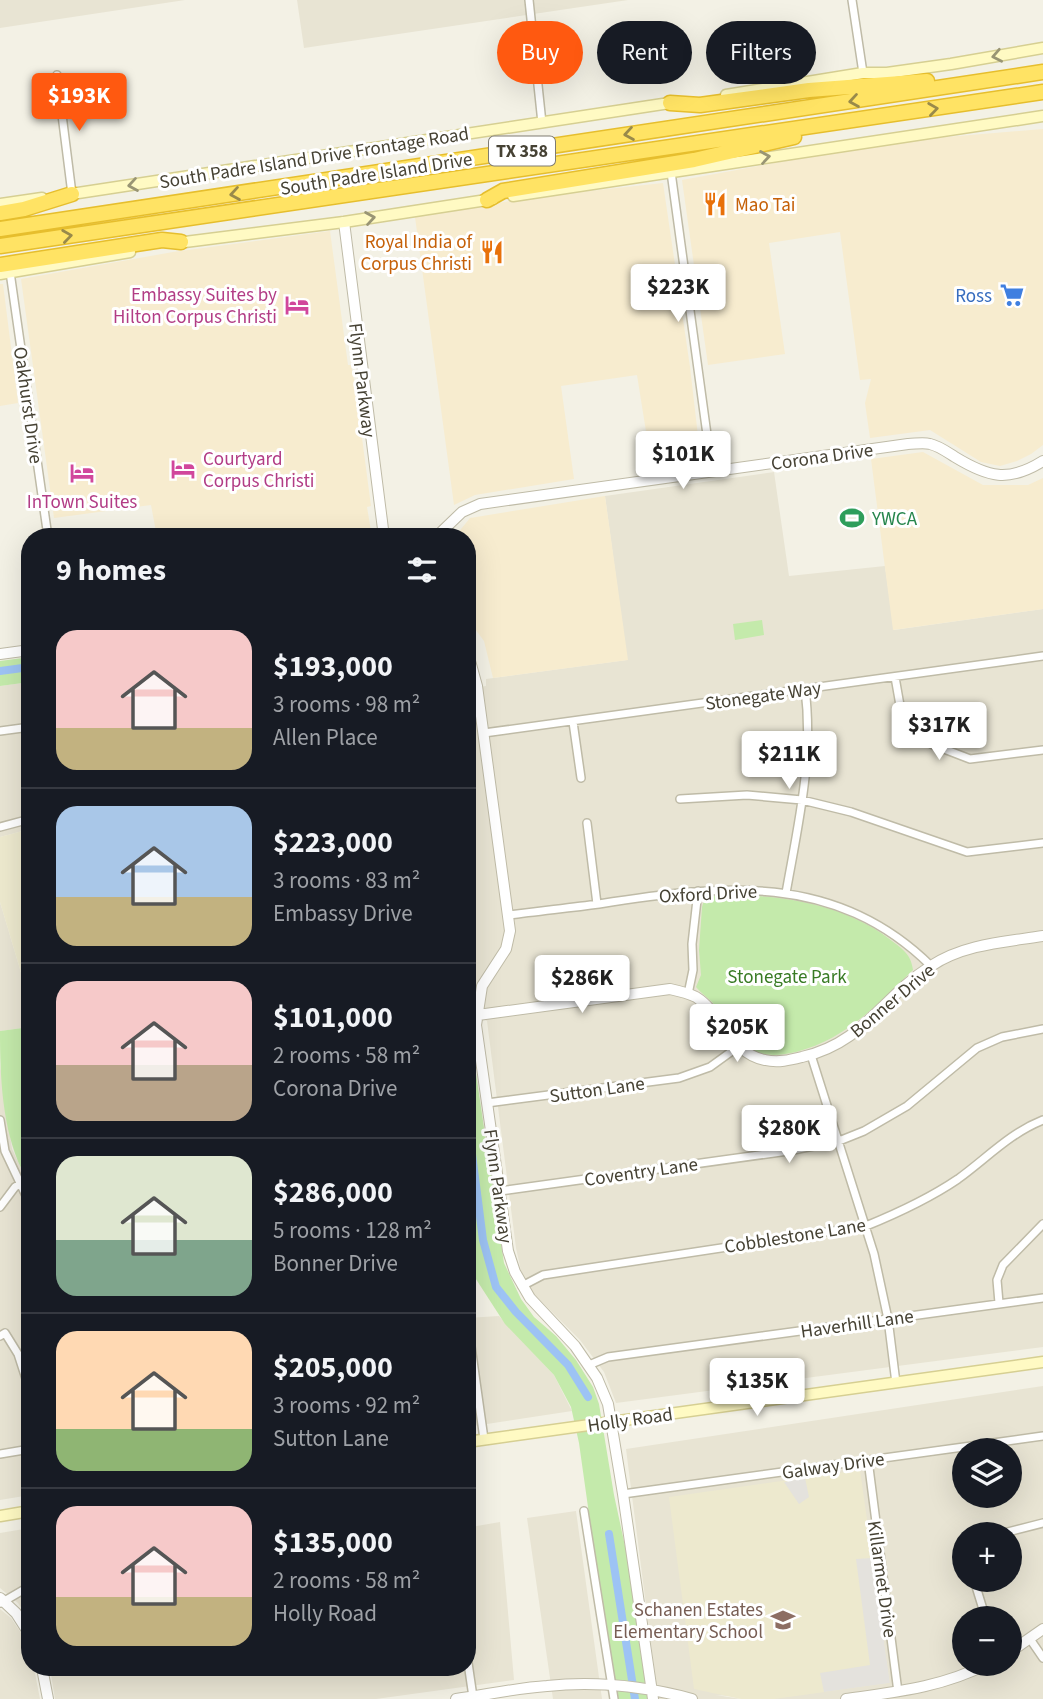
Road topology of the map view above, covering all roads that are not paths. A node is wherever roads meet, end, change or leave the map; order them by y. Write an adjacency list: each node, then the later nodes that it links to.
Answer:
1 (529, 0): 11 (street)
2 (852, 0): 6 (street)
3 (1043, 48): 6 (main road, South Padre Island Drive Frontage Road, one-way to 6)
4 (1043, 66): 9 (highway)
5 (1043, 72): 19 (highway, South Padre Island Drive / TX 358, one-way to 19)
6 (863, 73): 9 (main road, South Padre Island Drive Frontage Road)
7 (57, 75): 14 (street)
8 (1043, 92): 12 (highway, South Padre Island Drive / TX 358, one-way to 8)
9 (670, 103): 11 (main road, South Padre Island Drive Frontage Road)
10 (1043, 116): 13 (main road, one-way to 10)
11 (542, 123): 14 (main road, South Padre Island Drive Frontage Road, one-way to 14)
12 (828, 124): 15 (highway); 21 (highway, South Padre Island Drive / TX 358, one-way to 12)
13 (671, 172): 15 (main road); 24 (street)
14 (72, 194): 16 (main road, South Padre Island Drive Frontage Road); 17 (highway)
15 (487, 200): 18 (main road, one-way to 15)
16 (0, 204)
17 (0, 213)
18 (344, 222): 20 (main road); 26 (street, Flynn Parkway)
19 (0, 229)
20 (181, 243): 22 (highway)
21 (0, 246)
22 (3, 270): 25 (street, Oakhurst Drive)
23 (1043, 461): 24 (street, Corona Drive)
24 (712, 471): 27 (street, Corona Drive)
25 (46, 528)
26 (383, 528)
27 (445, 528)
28 (21, 651): 29 (street)
29 (0, 654)
30 (1043, 656): 31 (street, Stonegate Way)
31 (895, 677): 33 (street, Stonegate Way); 38 (street)
32 (476, 682): 37 (street, Flynn Parkway)
33 (805, 689): 34 (street, Stonegate Way); 41 (street)
34 (573, 722): 37 (street, Stonegate Way); 39 (street)
35 (21, 728): 36 (street)
36 (0, 731)
37 (484, 733): 49 (street, Flynn Parkway)
38 (1043, 750)
39 (581, 778)
40 (680, 799): 41 (street)
41 (802, 800): 45 (street); 47 (street)
42 (21, 821): 44 (street)
43 (587, 823): 48 (street)
44 (0, 827)
45 (1043, 843)
46 (698, 891): 47 (street, Oxford Drive); 48 (street, Oxford Drive); 52 (street)
47 (786, 893): 51 (street, Oxford Drive)
48 (597, 904): 49 (street, Oxford Drive)
49 (509, 915): 53 (street, Flynn Parkway)
50 (1043, 936): 51 (street, Bonner Drive)
51 (930, 966): 58 (street, Bonner Drive)
52 (688, 994): 54 (street); 57 (street, Bonner Drive)
53 (476, 1005)
54 (476, 1015)
55 (476, 1025): 59 (street, Flynn Parkway)
56 (1043, 1028): 62 (street, Coventry Lane)
57 (739, 1046): 58 (street, Bonner Drive); 59 (street, Sutton Lane)
58 (811, 1055): 62 (street)
59 (487, 1103): 64 (street, Flynn Parkway)
60 (0, 1120): 63 (street)
61 (1043, 1120): 67 (street, Cobblestone Lane)
62 (839, 1141): 64 (street, Coventry Lane); 67 (street)
63 (20, 1184): 65 (street)
64 (500, 1191): 68 (street, Flynn Parkway)
65 (0, 1207)
66 (1043, 1224): 70 (street)
67 (866, 1226): 68 (street, Cobblestone Lane); 71 (street)
68 (522, 1286): 75 (street, Flynn Parkway)
69 (1043, 1298): 70 (street, Haverhill Lane)
70 (999, 1303): 71 (street, Haverhill Lane)
71 (888, 1320): 75 (street, Haverhill Lane); 77 (street)
72 (0, 1336): 74 (street)
73 (1043, 1362): 77 (main road, Holly Road)
74 (21, 1363)
75 (589, 1365): 78 (street, Flynn Parkway)
76 (476, 1382): 80 (street)
77 (896, 1383): 78 (main road, Holly Road)
78 (611, 1422): 80 (main road, Holly Road); 85 (street, Flynn Parkway)
79 (1043, 1436): 84 (street, Galway Drive)
80 (484, 1439): 81 (main road, Holly Road)
81 (476, 1440)
82 (21, 1450): 83 (street)
83 (0, 1454)
84 (868, 1460): 85 (street, Galway Drive); 103 (street, Killarmet Drive)
85 (623, 1494): 102 (street, Flynn Parkway)
86 (584, 1511): 101 (street)
87 (21, 1512): 88 (main road)
88 (0, 1516)
89 (1043, 1522): 90 (street)
90 (1022, 1528)
91 (21, 1591): 92 (street)
92 (1, 1601): 93 (street)
93 (21, 1621)
94 (1043, 1629): 95 (street)
95 (1030, 1639): 96 (street); 97 (street)
96 (1022, 1644)
97 (1043, 1658)
98 (44, 1676): 105 (street)
99 (470, 1676): 104 (street)
100 (961, 1676): 103 (street)
101 (617, 1685): 102 (street); 104 (street); 107 (street)
102 (652, 1695): 108 (street)
103 (899, 1695): 109 (street)
104 (473, 1696): 106 (street)
105 (48, 1699)
106 (456, 1699)
107 (614, 1699)
108 (692, 1699)
109 (846, 1699)

